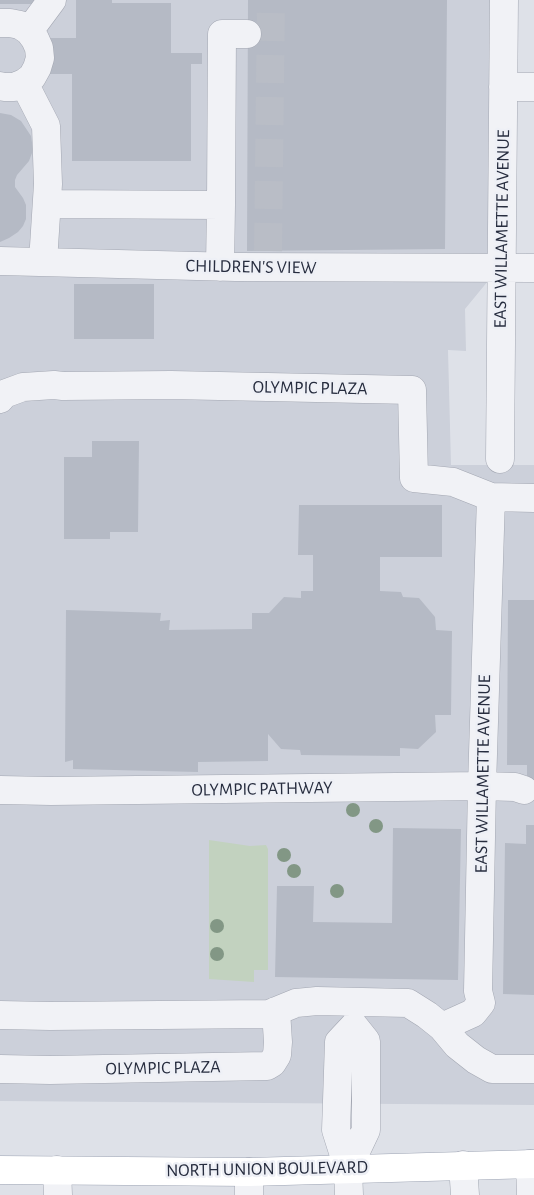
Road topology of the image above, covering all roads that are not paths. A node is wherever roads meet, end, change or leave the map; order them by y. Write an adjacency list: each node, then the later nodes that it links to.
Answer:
1 (52, 0): 4 (street)
2 (504, 0): 7 (street, EAST WILLAMETTE AVENUE)
3 (0, 23): 4 (street)
4 (29, 31): 6 (street)
5 (247, 34): 10 (street)
6 (12, 85): 9 (street)
7 (503, 87): 8 (street); 14 (street, EAST WILLAMETTE AVENUE)
8 (534, 87)
9 (47, 204): 10 (street); 12 (street)
10 (221, 205): 13 (street)
11 (0, 261): 12 (street, CHILDREN'S VIEW)
12 (44, 262): 13 (street, CHILDREN'S VIEW)
13 (220, 267): 14 (street, CHILDREN'S VIEW)
14 (502, 267): 15 (street, CHILDREN'S VIEW); 17 (street, EAST WILLAMETTE AVENUE)
15 (534, 268)
16 (0, 399): 18 (street, OLYMPIC PLAZA)
17 (500, 459)
18 (491, 497): 19 (street, OLYMPIC PLAZA); 20 (street, EAST WILLAMETTE AVENUE)
19 (534, 498)
20 (482, 786): 21 (street, OLYMPIC PATHWAY); 22 (street, OLYMPIC PATHWAY); 26 (street, EAST WILLAMETTE AVENUE)
21 (0, 790)
22 (524, 790)
23 (276, 1012): 24 (street); 25 (street); 27 (street, OLYMPIC PLAZA)
24 (354, 1014): 26 (street); 31 (street)
25 (0, 1015)
26 (442, 1027): 28 (street)
27 (0, 1069)
28 (534, 1069)
29 (532, 1164): 30 (main road, NORTH UNION BOULEVARD); 37 (street)
30 (463, 1165): 31 (main road, NORTH UNION BOULEVARD); 36 (street)
31 (348, 1168): 34 (main road, NORTH UNION BOULEVARD); 35 (street)
32 (0, 1170): 33 (main road, NORTH UNION BOULEVARD)
33 (58, 1182): 34 (main road, NORTH UNION BOULEVARD)
34 (249, 1183)
35 (349, 1195)
36 (465, 1195)
37 (531, 1195)

